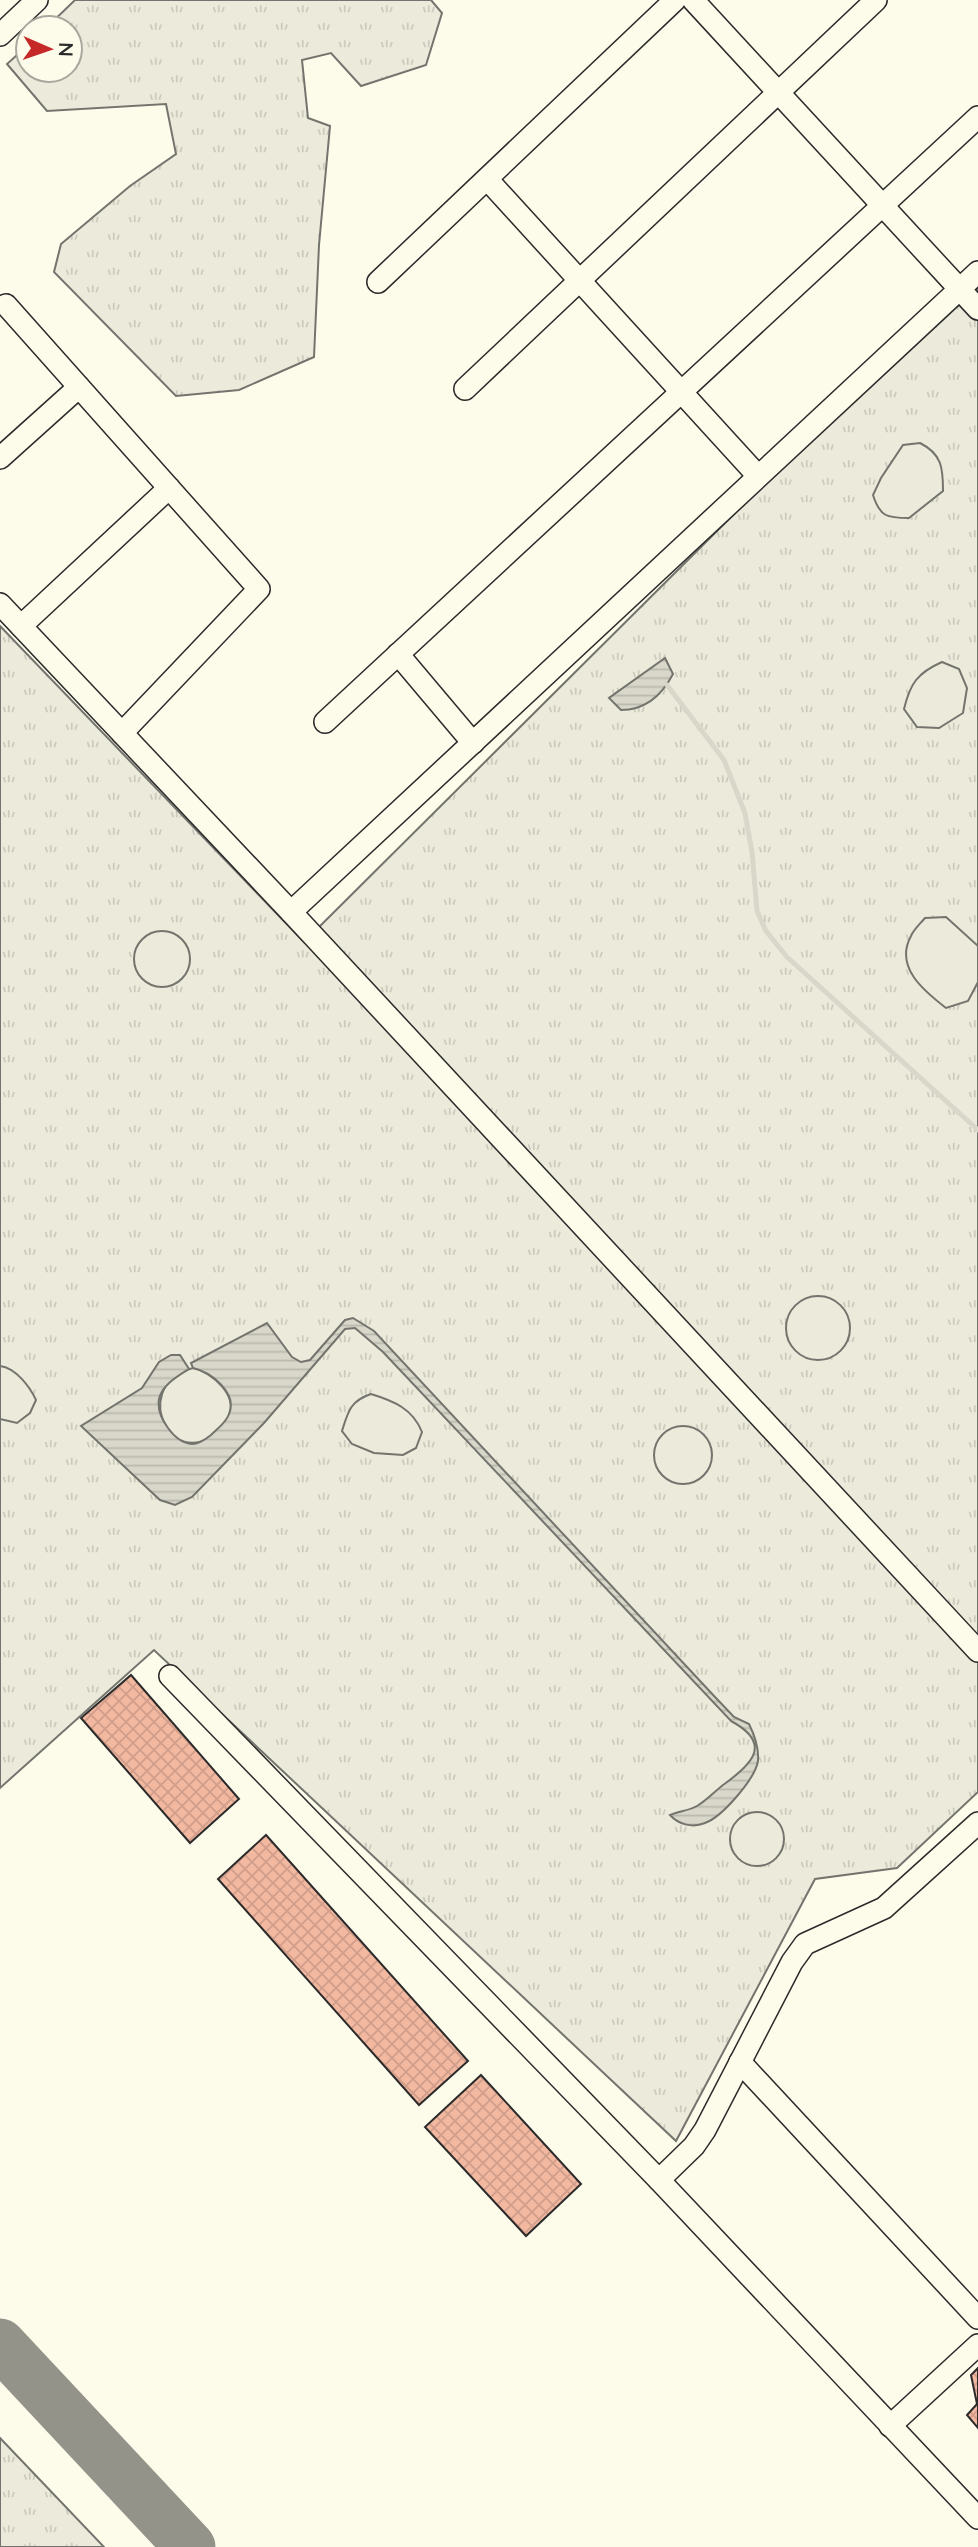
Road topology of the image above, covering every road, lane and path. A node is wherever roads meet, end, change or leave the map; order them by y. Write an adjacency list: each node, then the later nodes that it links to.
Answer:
1 (37, 0): 5 (street)
2 (675, 0): 8 (street)
3 (693, 0): 6 (street)
4 (876, 0): 6 (street)
5 (0, 35)
6 (779, 92): 9 (street); 11 (street)
7 (978, 117): 9 (street)
8 (487, 179): 11 (street); 12 (street)
9 (883, 205): 13 (street); 18 (street)
10 (978, 272): 13 (street)
11 (580, 281): 17 (street); 18 (street)
12 (378, 282)
13 (960, 288): 15 (street); 20 (street)
14 (6, 305): 16 (street)
15 (978, 309)
16 (79, 387): 19 (street); 21 (street)
17 (466, 389)
18 (681, 391): 20 (street); 24 (street)
19 (0, 458)
20 (758, 476): 27 (street)
21 (169, 488): 23 (street); 26 (street)
22 (0, 604): 23 (street)
23 (21, 626): 26 (street)
24 (398, 654): 25 (street); 27 (street)
25 (325, 722)
26 (122, 733): 28 (street)
27 (473, 743): 28 (street)
28 (291, 912): 29 (street)
29 (978, 1651)
30 (170, 1675): 33 (street)
31 (978, 1823): 32 (street)
32 (740, 2062): 33 (street); 34 (street)
33 (659, 2180): 36 (street)
34 (978, 2318)
35 (978, 2345): 36 (street)
36 (890, 2426): 37 (street)
37 (978, 2518)

